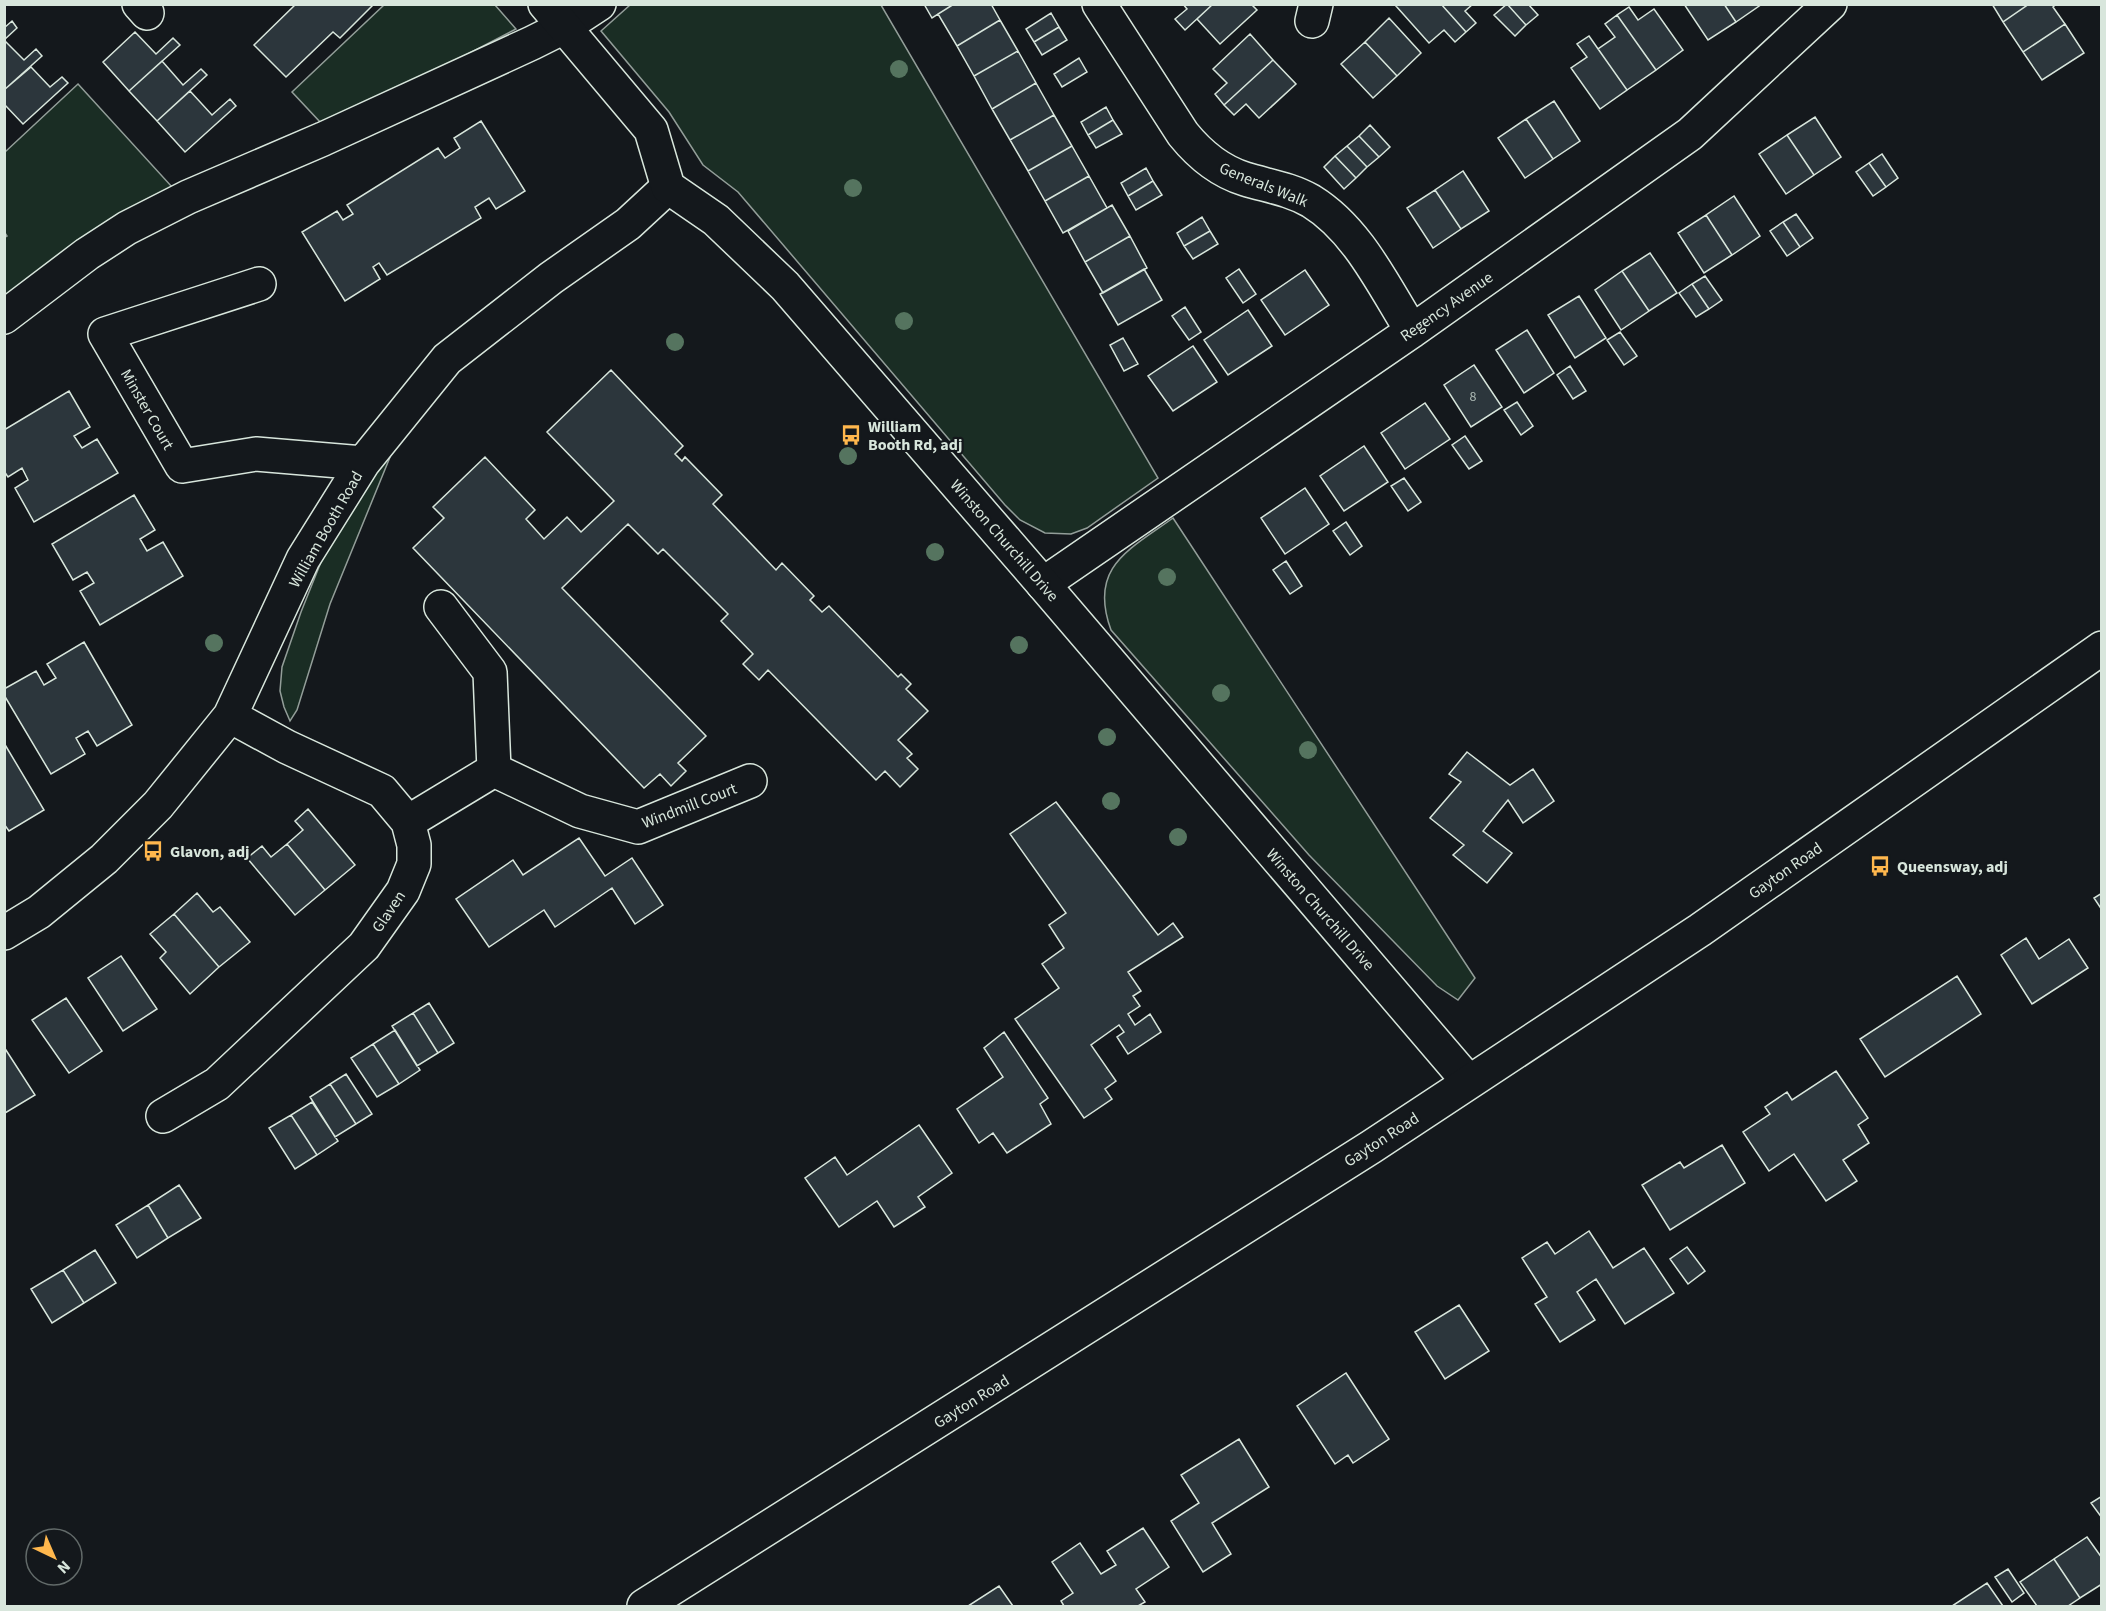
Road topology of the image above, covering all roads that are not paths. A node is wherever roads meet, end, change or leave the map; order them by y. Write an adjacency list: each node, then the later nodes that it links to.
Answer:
1 (599, 4): 4 (street)
2 (1099, 4): 8 (street, Generals Walk)
3 (1825, 6): 8 (street, Regency Avenue)
4 (554, 16): 5 (street); 7 (street)
5 (668, 187): 9 (street, William Booth Road); 10 (street, Winston Churchill Drive)
6 (259, 284): 9 (street, Minster Court)
7 (4, 318)
8 (1412, 331): 10 (street, Regency Avenue)
9 (363, 463): 13 (street, William Booth Road)
10 (1043, 584): 18 (street, Winston Churchill Drive)
11 (441, 607): 14 (street)
12 (2102, 648): 18 (street, Gayton Road)
13 (230, 716): 16 (street, Glaven); 17 (street, William Booth Road)
14 (494, 770): 15 (street, Windmill Court); 16 (street)
15 (750, 781)
16 (408, 822): 19 (street, Glaven)
17 (4, 933)
18 (1468, 1081): 20 (street, Gayton Road)
19 (163, 1116)
20 (645, 1606)

